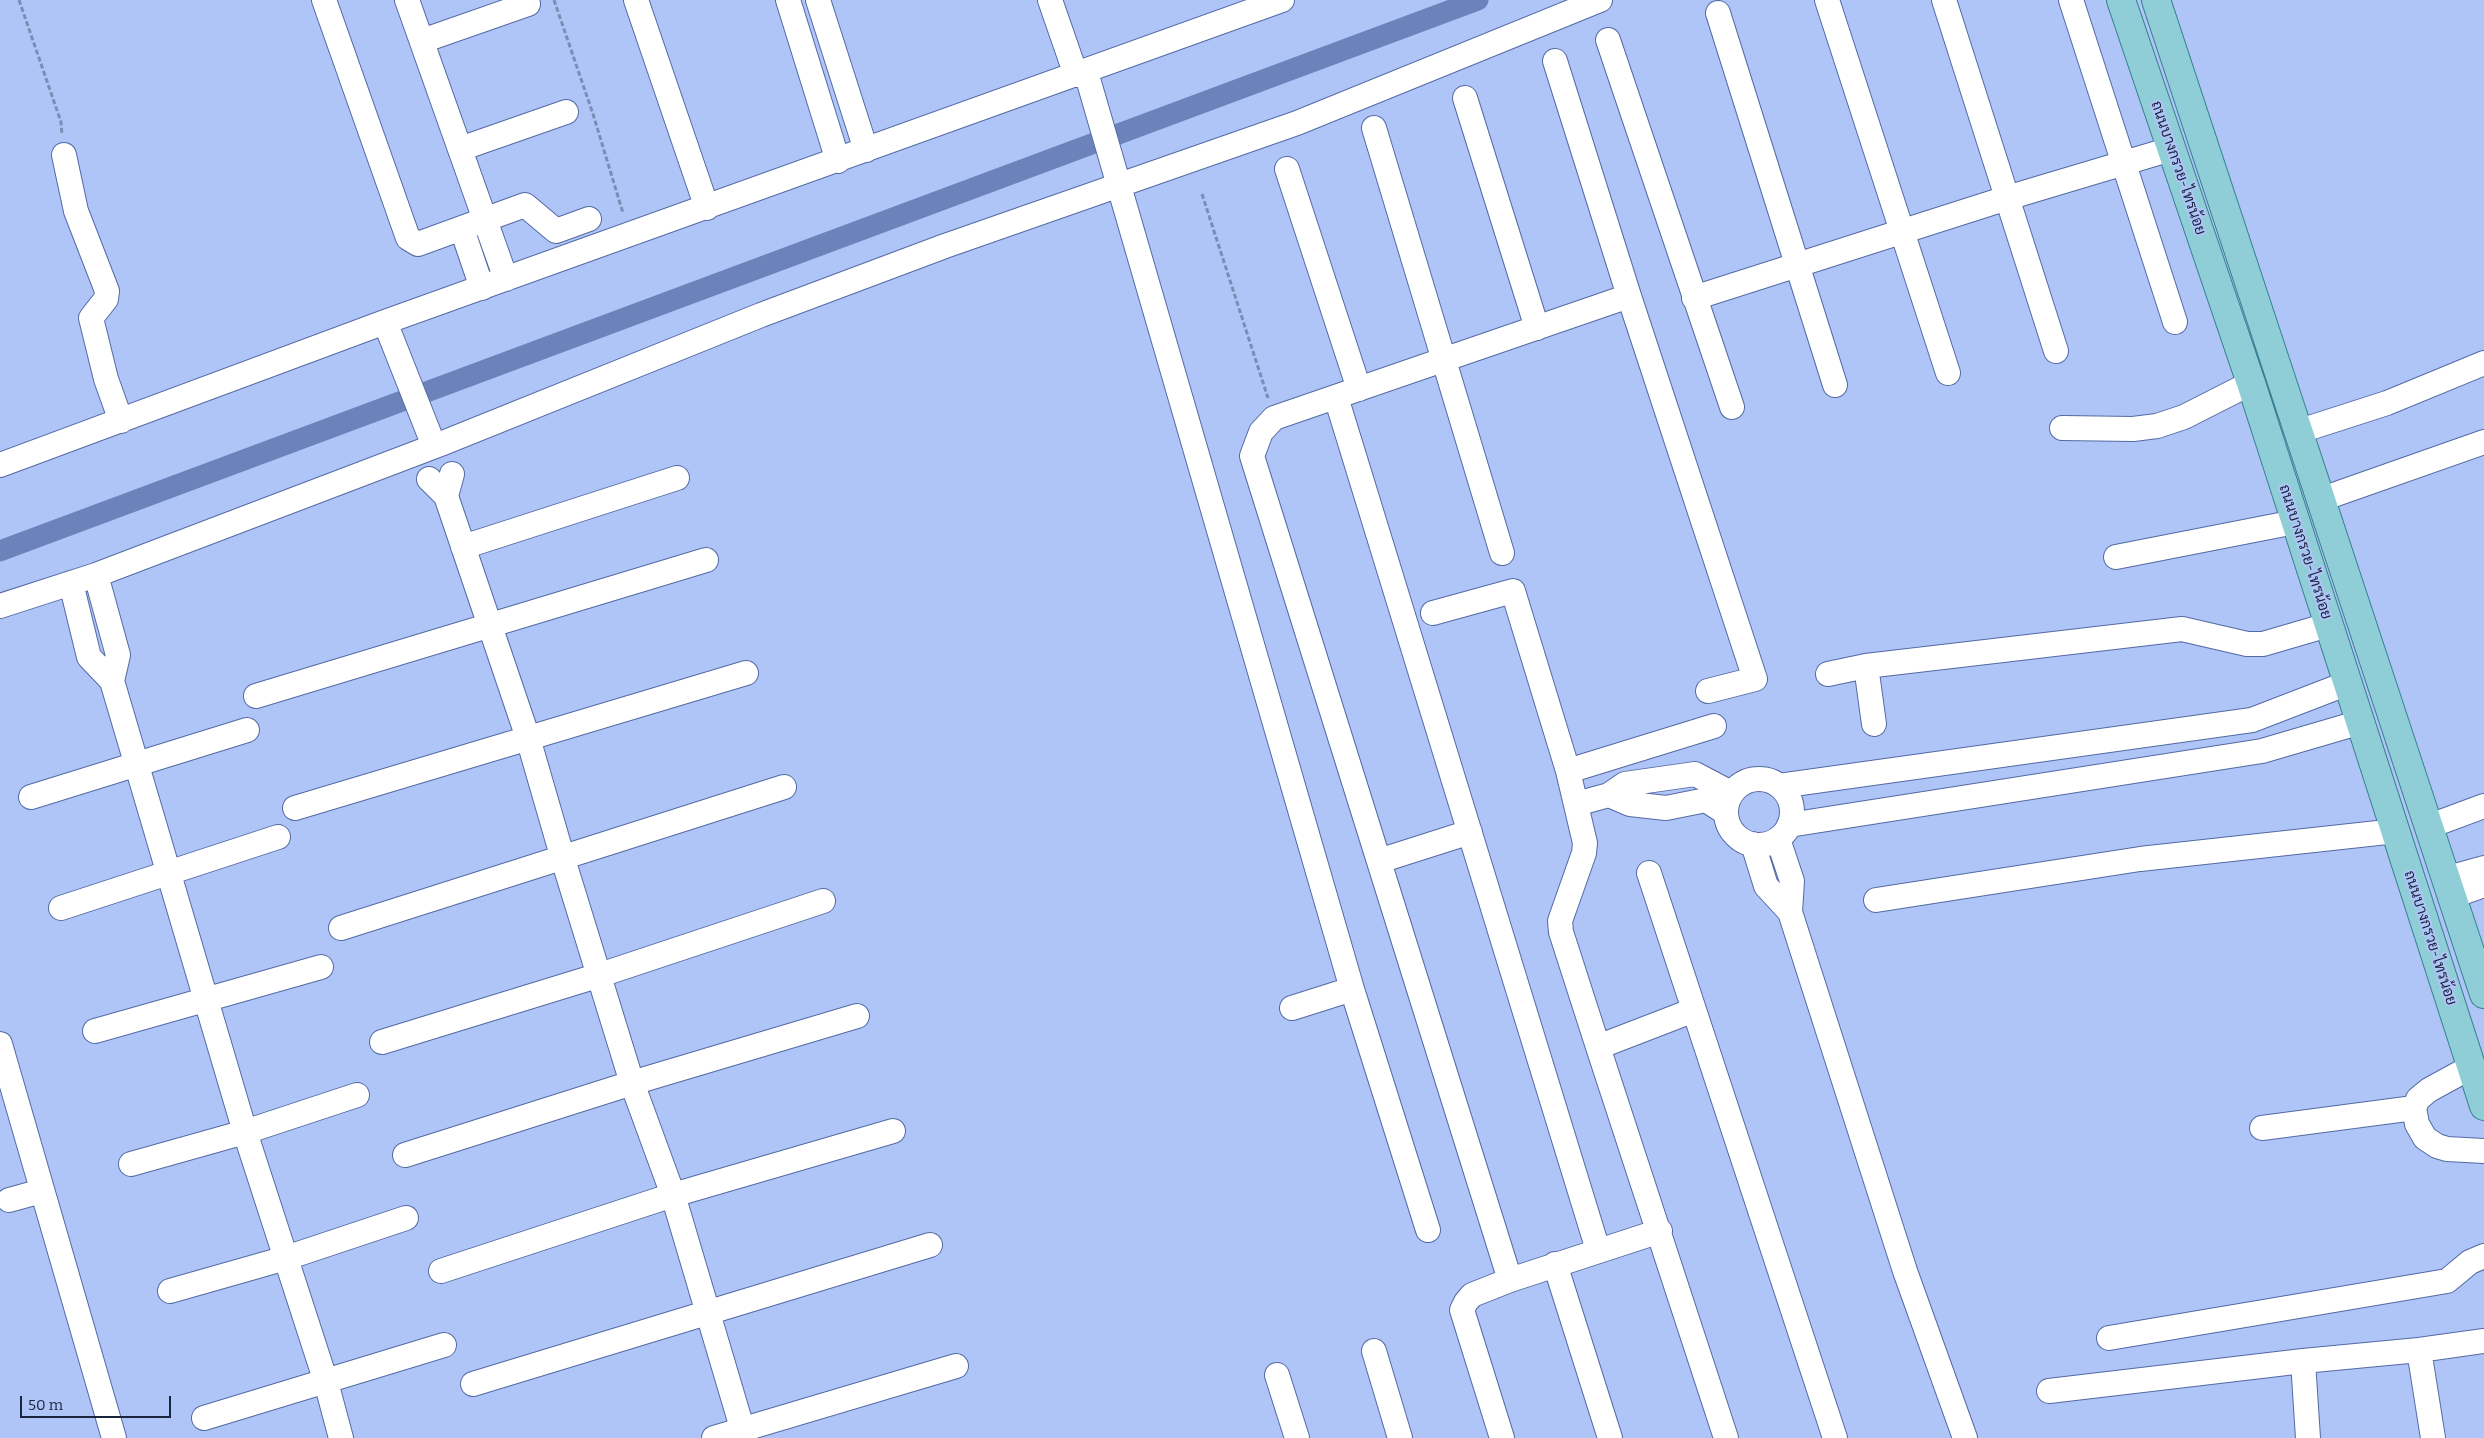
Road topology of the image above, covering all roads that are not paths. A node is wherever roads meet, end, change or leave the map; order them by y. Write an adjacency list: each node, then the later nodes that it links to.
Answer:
1 (324, 0): 35 (street)
2 (406, 0): 17 (street)
3 (636, 0): 32 (street)
4 (788, 0): 27 (street)
5 (818, 0): 25 (street)
6 (1050, 0): 19 (street)
7 (1282, 0): 19 (street)
8 (1600, 0): 30 (street)
9 (1827, 0): 36 (street)
10 (1944, 0): 31 (street)
11 (2070, 0): 28 (street)
12 (2121, 0): 24 (main road, ถนนบางกรวย-ไทรน้อย)
13 (2156, 0): 56 (main road, ถนนบางกรวย-ไทรน้อย)
14 (528, 4): 17 (street)
15 (1718, 13): 37 (street)
16 (1608, 40): 41 (street)
17 (422, 41): 23 (street)
18 (1555, 61): 40 (street)
19 (1084, 79): 25 (street); 30 (street)
20 (1465, 98): 44 (street)
21 (566, 112): 23 (street)
22 (1374, 128): 46 (street)
23 (460, 149): 33 (street)
24 (2171, 149): 28 (street); 49 (main road, ถนนบางกรวย-ไทรน้อย)
25 (866, 150): 27 (street)
26 (64, 155): 54 (street)
27 (838, 161): 32 (street)
28 (2123, 164): 31 (street); 43 (street)
29 (1287, 169): 51 (street)
30 (1117, 177): 58 (street); 116 (street)
31 (2007, 198): 36 (street); 45 (street)
32 (707, 208): 38 (street)
33 (486, 219): 34 (street); 35 (street); 38 (street)
34 (589, 219)
35 (462, 229): 39 (street)
36 (1903, 231): 37 (street); 48 (street)
37 (1797, 265): 41 (street); 50 (street)
38 (506, 279): 39 (street)
39 (482, 288): 42 (street)
40 (1629, 296): 44 (street); 78 (street)
41 (1694, 298): 53 (street)
42 (385, 322): 54 (street); 58 (street)
43 (2176, 322)
44 (1536, 328): 46 (street)
45 (2056, 351)
46 (1444, 360): 51 (street); 64 (street)
47 (2484, 363): 56 (street)
48 (1948, 373)
49 (2251, 383): 55 (street); 62 (main road, ถนนบางกรวย-ไทรน้อย)
50 (1835, 385)
51 (1359, 389): 52 (street)
52 (1336, 397): 98 (street); 103 (street)
53 (1732, 407)
54 (121, 421): 59 (street)
55 (2062, 428)
56 (2300, 431): 61 (main road, ถนนบางกรวย-ไทรน้อย)
57 (2484, 442): 61 (street)
58 (435, 456): 63 (street); 67 (street)
59 (0, 465)
60 (677, 478): 63 (street)
61 (2322, 499): 96 (main road, ถนนบางกรวย-ไทรน้อย)
62 (2295, 522): 65 (street); 72 (main road, ถนนบางกรวย-ไทรน้อย)
63 (462, 547): 71 (street)
64 (1502, 553)
65 (2116, 556)
66 (706, 560): 71 (street)
67 (96, 575): 68 (street); 76 (street)
68 (70, 583): 69 (street); 76 (street)
69 (0, 606)
70 (1432, 613): 88 (street)
71 (488, 624): 79 (street); 85 (street)
72 (2328, 625): 73 (street); 77 (main road, ถนนบางกรวย-ไทรน้อย)
73 (1866, 666): 75 (street); 82 (street)
74 (746, 674): 85 (street)
75 (1828, 674)
76 (112, 681): 87 (street)
77 (2348, 683): 80 (street); 81 (main road, ถนนบางกรวย-ไทรน้อย)
78 (1708, 691)
79 (256, 696)
80 (2252, 720): 86 (street); 89 (street)
81 (2360, 722): 86 (street); 97 (main road, ถนนบางกรวย-ไทรน้อย)
82 (1874, 724)
83 (1714, 726): 88 (street)
84 (247, 730): 87 (street)
85 (528, 738): 95 (street); 102 (street)
86 (2262, 751): 99 (street)
87 (136, 766): 91 (street); 105 (street)
88 (1568, 771): 93 (street)
89 (1779, 786): 92 (street); 99 (street)
90 (784, 787): 102 (street)
91 (31, 797)
92 (1729, 803): 93 (street); 101 (street)
93 (1576, 804): 125 (street)
94 (2484, 806): 96 (street)
95 (295, 808)
96 (2430, 826): 108 (main road, ถนนบางกรวย-ไทรน้อย)
97 (2396, 831): 109 (street); 126 (main road, ถนนบางกรวย-ไทรน้อย)
98 (1470, 832): 103 (street); 144 (street)
99 (1783, 832): 101 (street); 112 (street)
100 (278, 837): 105 (street)
101 (1753, 844): 112 (street)
102 (563, 859): 113 (street); 115 (street)
103 (1379, 861): 149 (street)
104 (2484, 868): 108 (street)
105 (168, 873): 111 (street); 118 (street)
106 (1649, 873): 120 (street)
107 (2484, 885): 108 (street)
108 (2450, 887): 117 (main road, ถนนบางกรวย-ไทรน้อย)
109 (1876, 900)
110 (823, 901): 115 (street)
111 (61, 908)
112 (1790, 912): 174 (street)
113 (341, 928)
114 (321, 967): 118 (street)
115 (600, 974): 123 (street); 127 (street)
116 (1352, 989): 119 (street); 141 (street)
117 (2484, 994)
118 (206, 1000): 122 (street); 133 (street)
119 (1292, 1008)
120 (1694, 1010): 125 (street); 173 (street)
121 (857, 1016): 127 (street)
122 (95, 1031)
123 (382, 1042)
124 (0, 1044): 137 (street)
125 (1598, 1047): 142 (street)
126 (2471, 1066): 129 (main road, ถนนบางกรวย-ไทรน้อย); 130 (street)
127 (632, 1083): 135 (street); 138 (street)
128 (357, 1095): 133 (street)
129 (2484, 1106)
130 (2414, 1108): 131 (street); 134 (street)
131 (2262, 1128)
132 (893, 1131): 138 (street)
133 (245, 1132): 136 (street); 146 (street)
134 (2484, 1151)
135 (405, 1155)
136 (131, 1164)
137 (42, 1191): 139 (street); 165 (street)
138 (672, 1196): 148 (street); 151 (street)
139 (9, 1200)
140 (406, 1218): 146 (street)
141 (1428, 1230)
142 (1660, 1232): 144 (street); 172 (street)
143 (930, 1245): 151 (street)
144 (1598, 1250): 147 (street)
145 (2484, 1256): 152 (street)
146 (286, 1258): 150 (street); 160 (street)
147 (1555, 1264): 149 (street); 171 (street)
148 (441, 1271)
149 (1510, 1280): 170 (street)
150 (170, 1291)
151 (707, 1314): 161 (street); 164 (street)
152 (2109, 1338)
153 (2484, 1341): 155 (street)
154 (444, 1345): 160 (street)
155 (2419, 1350): 157 (street); 176 (street)
156 (1374, 1351): 169 (street)
157 (2303, 1361): 162 (street); 175 (street)
158 (956, 1366): 164 (street)
159 (1277, 1375): 168 (street)
160 (326, 1382): 163 (street); 166 (street)
161 (473, 1384)
162 (2049, 1391)
163 (204, 1418)
164 (744, 1434): 167 (street)
165 (114, 1438)
166 (341, 1438)
167 (714, 1438)
168 (1297, 1438)
169 (1400, 1438)
170 (1502, 1438)
171 (1610, 1438)
172 (1726, 1438)
173 (1836, 1438)
174 (1965, 1438)
175 (2308, 1438)
176 (2434, 1438)

